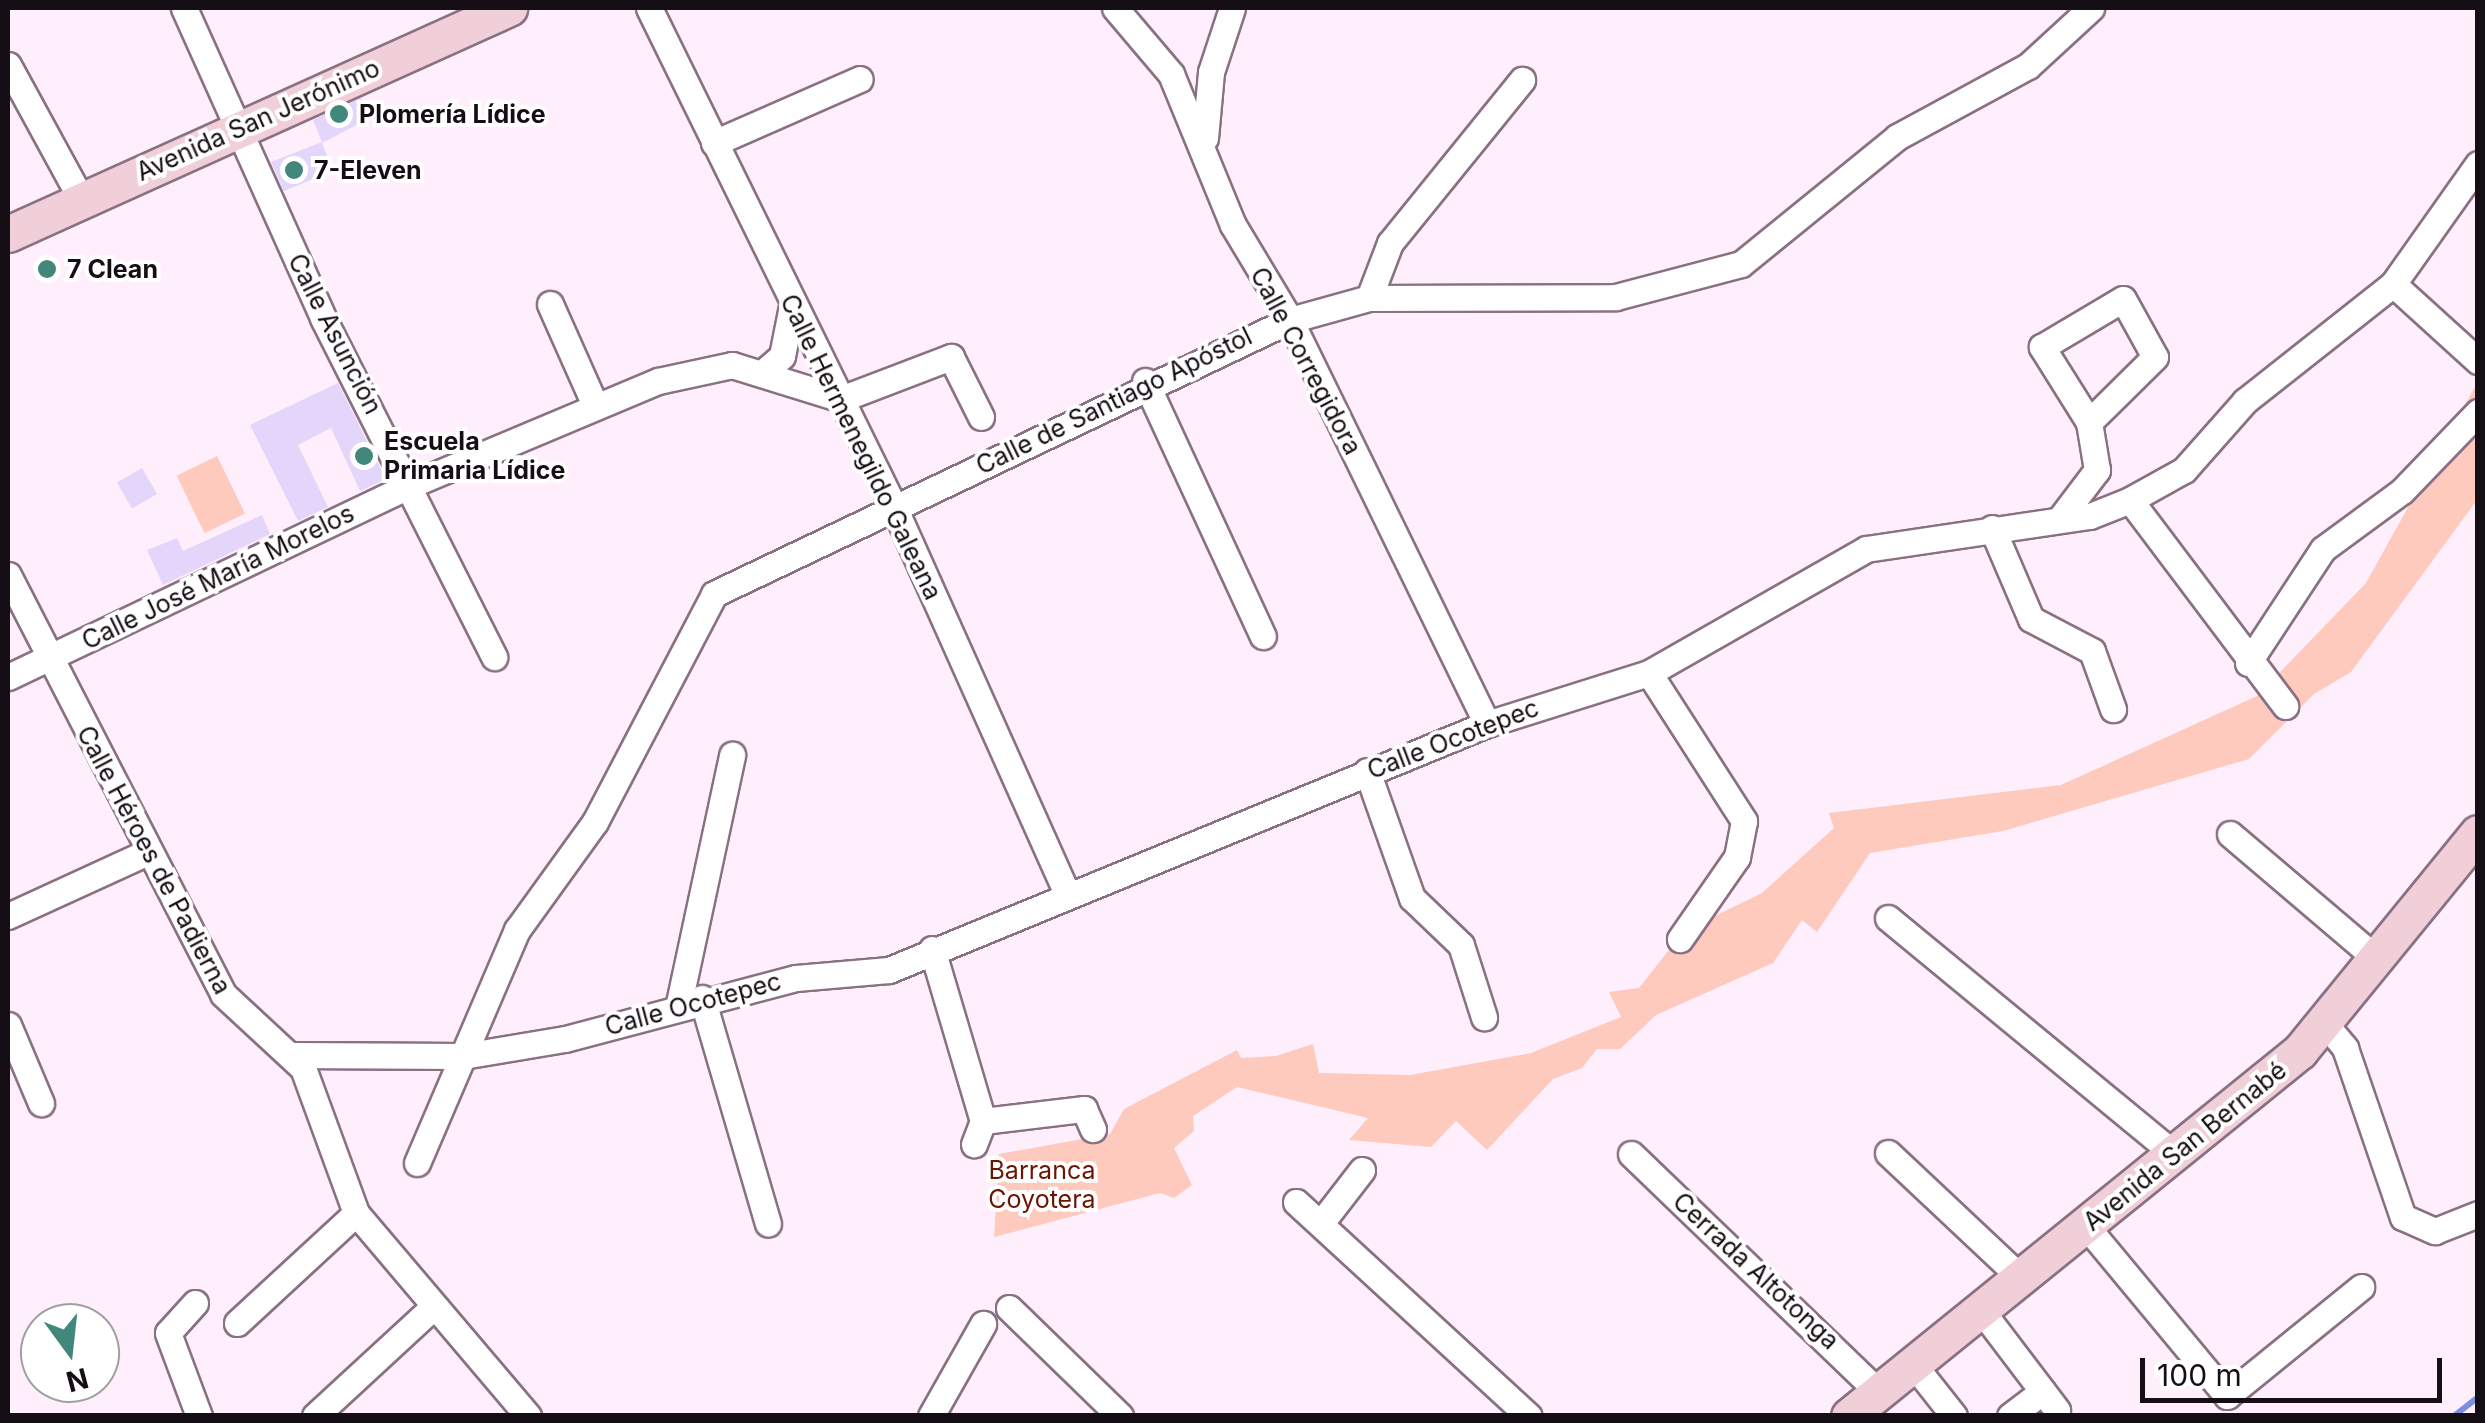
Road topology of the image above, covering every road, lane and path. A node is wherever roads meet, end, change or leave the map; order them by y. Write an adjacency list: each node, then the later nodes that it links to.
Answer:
1 (184, 8): 10 (street, Calle Asunción)
2 (509, 8): 10 (main road, Avenida San Jerónimo)
3 (649, 8): 12 (street, Calle Hermenegildo Galeana)
4 (1115, 8): 11 (street, Calle Corregidora)
5 (1232, 8): 11 (street)
6 (2091, 8): 17 (street, Calle de Santiago Apóstol)
7 (8, 65): 14 (street)
8 (860, 79): 12 (street)
9 (1522, 80): 17 (street)
10 (237, 129): 14 (main road, Avenida San Jerónimo); 29 (street, Calle Asunción)
11 (1205, 140): 20 (street, Calle Corregidora)
12 (714, 143): 19 (street, Calle Hermenegildo Galeana)
13 (2476, 168): 16 (street, Calle Ocotepec)
14 (82, 200): 15 (main road, Avenida San Jerónimo)
15 (8, 234)
16 (2393, 284): 21 (street); 30 (street, Calle Ocotepec)
17 (1369, 298): 20 (street, Calle de Santiago Apóstol)
18 (550, 304): 25 (street)
19 (792, 306): 22 (street); 24 (street, Calle Hermenegildo Galeana)
20 (1290, 320): 23 (street, Calle de Santiago Apóstol); 43 (street, Calle Corregidora)
21 (2478, 361)
22 (766, 370): 24 (street, Calle José María Morelos); 25 (street, Calle José María Morelos)
23 (1144, 381): 31 (street, Calle de Santiago Apóstol); 35 (street)
24 (841, 399): 27 (street); 31 (street, Calle Hermenegildo Galeana)
25 (594, 405): 29 (street, Calle José María Morelos)
26 (2478, 412): 38 (street)
27 (981, 418)
28 (2090, 422): 28 (street); 32 (street)
29 (413, 484): 36 (street, Calle Asunción); 37 (street, Calle José María Morelos)
30 (2130, 500): 32 (street, Calle Ocotepec); 38 (street)
31 (894, 508): 49 (street, Calle Hermenegildo Galeana); 60 (street, Calle de Santiago Apóstol)
32 (2059, 520): 33 (street, Calle Ocotepec)
33 (1992, 528): 39 (street, Calle Ocotepec); 42 (street)
34 (8, 576): 37 (street, Calle Héroes de Padierna)
35 (1263, 636)
36 (494, 657)
37 (47, 658): 40 (street, Calle José María Morelos); 48 (street, Calle Héroes de Padierna)
38 (2248, 663): 41 (street)
39 (1649, 673): 43 (street, Calle Ocotepec); 52 (street)
40 (8, 677)
41 (2285, 706)
42 (2114, 709)
43 (1487, 724): 45 (street, Calle Ocotepec)
44 (732, 755): 55 (street)
45 (1367, 772): 49 (street, Calle Ocotepec); 56 (street)
46 (2230, 834): 54 (street)
47 (2477, 835): 54 (main road, Avenida San Bernabé)
48 (148, 852): 50 (street); 59 (street, Calle Héroes de Padierna)
49 (1066, 891): 53 (street, Calle Ocotepec)
50 (8, 916)
51 (1888, 918): 65 (street)
52 (1680, 940)
53 (932, 949): 55 (street, Calle Ocotepec); 62 (street)
54 (2378, 962): 57 (main road, Avenida San Bernabé)
55 (691, 1001): 60 (street, Calle Ocotepec); 71 (street)
56 (1484, 1017)
57 (2326, 1025): 65 (main road, Avenida San Bernabé); 70 (street)
58 (8, 1026): 61 (street)
59 (292, 1055): 60 (street, Calle Ocotepec); 69 (street, Calle Héroes de Padierna)
60 (463, 1056): 66 (street, Calle de Santiago Apóstol)
61 (42, 1103)
62 (1093, 1129)
63 (1888, 1152): 74 (street)
64 (1631, 1154): 83 (street, Cerrada Altotonga)
65 (2174, 1155): 73 (main road, Avenida San Bernabé)
66 (417, 1163)
67 (1362, 1170): 72 (street)
68 (1296, 1202): 72 (street)
69 (356, 1213): 78 (street, Calle Héroes de Padierna); 80 (street)
70 (2478, 1214)
71 (768, 1224)
72 (1320, 1224): 89 (street)
73 (2086, 1226): 74 (main road, Avenida San Bernabé); 75 (street)
74 (2021, 1278): 79 (main road, Avenida San Bernabé)
75 (2361, 1288)
76 (195, 1303): 84 (street)
77 (1008, 1308): 88 (street)
78 (431, 1309): 85 (street); 86 (street, Calle Héroes de Padierna)
79 (1981, 1310): 82 (main road, Avenida San Bernabé); 92 (street)
80 (238, 1323)
81 (984, 1324): 87 (street)
82 (1913, 1364): 83 (main road, Avenida San Bernabé); 91 (street)
83 (1878, 1392): 90 (main road, Avenida San Bernabé)
84 (200, 1416)
85 (315, 1416)
86 (528, 1416)
87 (931, 1416)
88 (1120, 1416)
89 (1529, 1416)
90 (1849, 1416)
91 (1954, 1416)
92 (2010, 1416)

